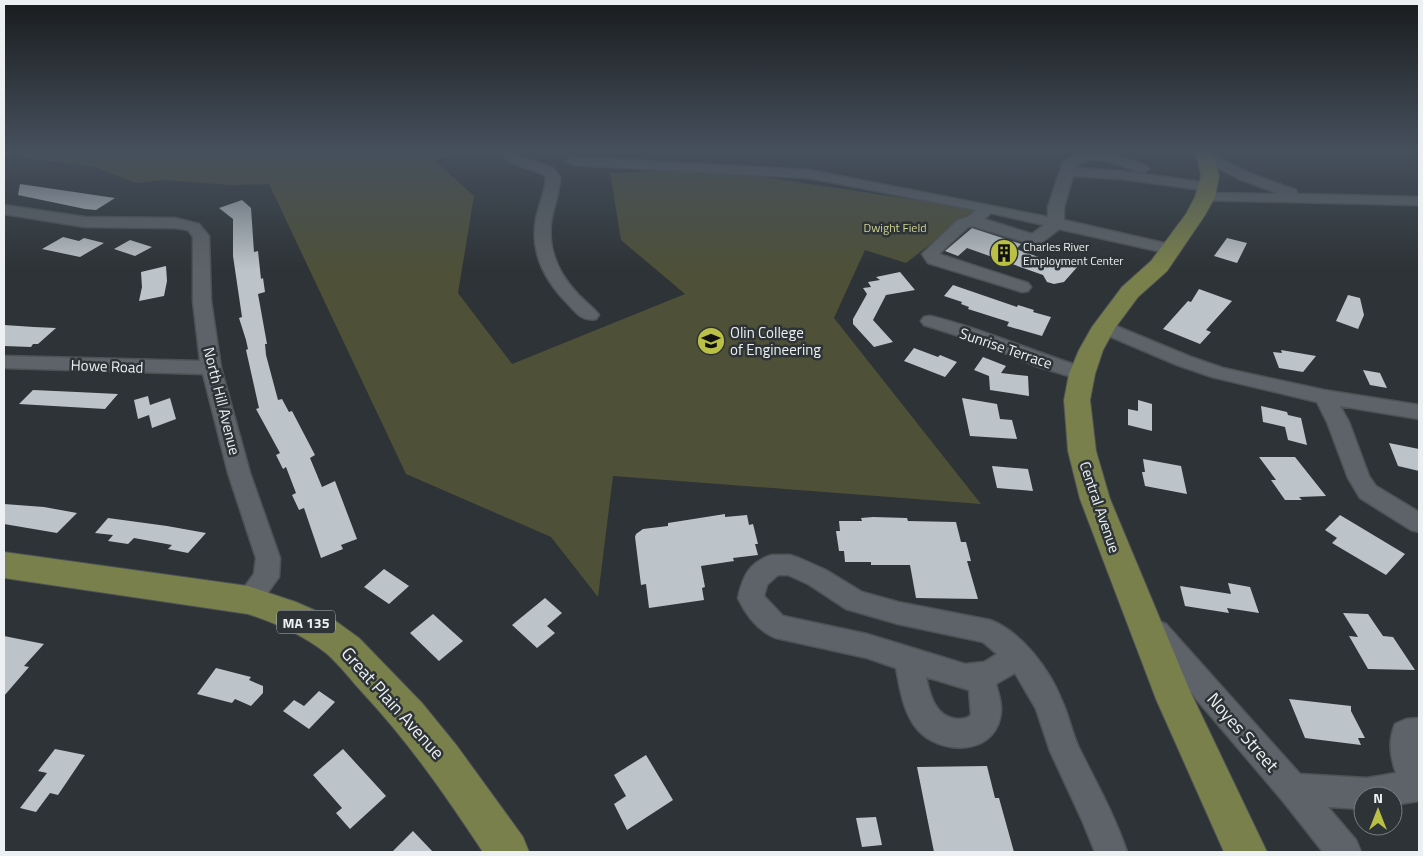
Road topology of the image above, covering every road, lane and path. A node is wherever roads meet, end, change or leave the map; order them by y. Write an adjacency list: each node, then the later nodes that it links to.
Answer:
1 (552, 190): 14 (street)
2 (893, 190): 8 (street)
3 (1062, 190): 11 (street)
4 (1208, 190): 6 (street); 12 (main road, Central Avenue)
5 (1283, 190): 6 (street)
6 (1313, 200): 7 (street)
7 (1419, 201)
8 (988, 208): 10 (street); 11 (street)
9 (4, 209): 18 (street, North Hill Avenue)
10 (973, 221): 11 (street); 13 (street)
11 (1056, 223): 12 (street)
12 (1171, 248): 16 (main road, Central Avenue)
13 (1022, 287)
14 (590, 315)
15 (930, 321): 19 (street, Sunrise Terrace)
16 (1104, 327): 19 (main road, Central Avenue); 20 (street)
17 (4, 362): 18 (street, Howe Road)
18 (210, 368): 24 (street, North Hill Avenue)
19 (1082, 374): 25 (main road, Central Avenue)
20 (1324, 396): 21 (street); 22 (street)
21 (1419, 412)
22 (1419, 523)
23 (4, 565): 24 (main road, Great Plain Avenue / MA 135)
24 (248, 600): 32 (main road, Great Plain Avenue / MA 135)
25 (1139, 613): 31 (street, Noyes Street); 34 (main road, Central Avenue)
26 (1020, 656): 27 (street); 28 (street); 33 (street)
27 (908, 659): 28 (street); 28 (street)
28 (979, 675)
29 (1419, 732): 30 (street)
30 (1418, 785): 31 (street)
31 (1293, 789): 35 (street, Noyes Street)
32 (508, 852)
33 (1111, 852)
34 (1246, 852)
35 (1344, 852)

